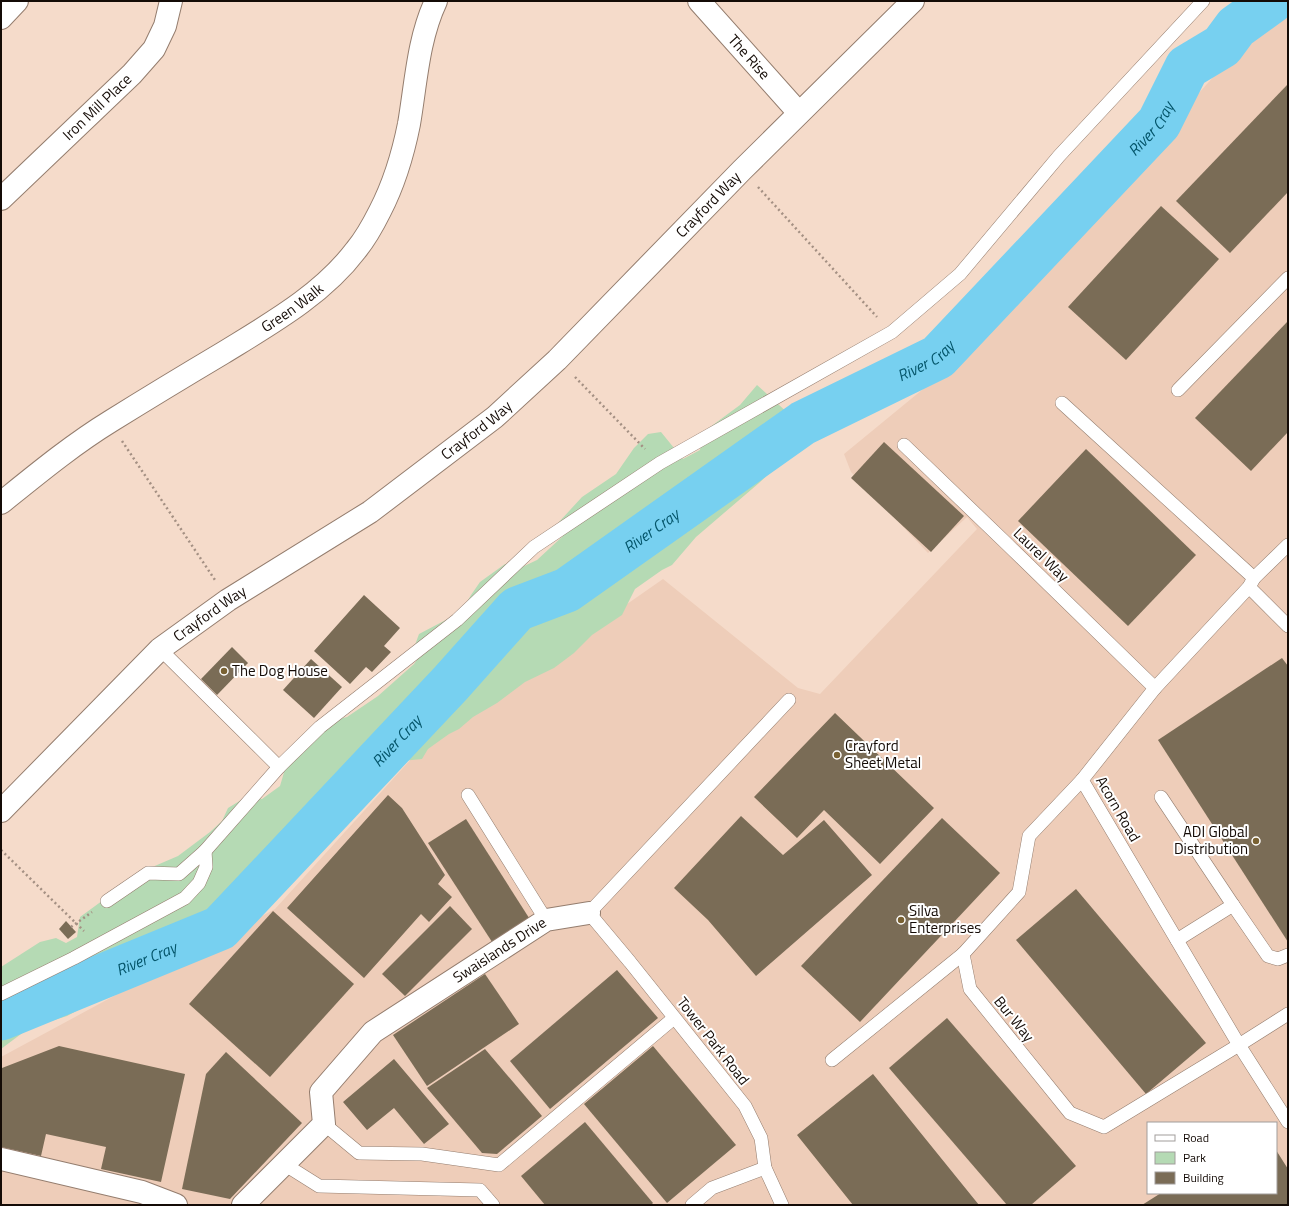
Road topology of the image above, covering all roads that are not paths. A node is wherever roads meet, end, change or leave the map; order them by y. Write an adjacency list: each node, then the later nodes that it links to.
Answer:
1 (16, 1): 7 (street)
2 (171, 1): 9 (street, Iron Mill Place)
3 (436, 1): 14 (street, Green Walk)
4 (699, 1): 8 (street, The Rise)
5 (912, 1): 8 (street, Crayford Way)
6 (1203, 1): 21 (lane)
7 (1, 18)
8 (799, 113): 18 (street, Crayford Way)
9 (1, 199)
10 (1288, 278): 11 (lane)
11 (1178, 390)
12 (1062, 404): 16 (lane)
13 (904, 445): 19 (lane, Laurel Way)
14 (1, 503)
15 (1288, 545): 16 (lane, Acorn Road)
16 (1251, 582): 17 (lane); 19 (lane, Acorn Road)
17 (1288, 626)
18 (160, 649): 21 (lane); 25 (street, Crayford Way)
19 (1155, 688): 22 (lane, Acorn Road)
20 (789, 700): 29 (lane)
21 (279, 767): 26 (lane)
22 (1082, 780): 31 (lane, Acorn Road); 32 (lane)
23 (468, 794): 30 (lane)
24 (1161, 797): 28 (lane)
25 (1, 811)
26 (205, 851): 27 (lane); 34 (lane)
27 (107, 901)
28 (1232, 905): 31 (lane); 33 (lane)
29 (589, 913): 30 (street, Swaislands Drive); 36 (lane, Tower Park Road)
30 (546, 920): 40 (street, Swaislands Drive)
31 (1177, 940): 37 (lane, Acorn Road)
32 (963, 954): 37 (lane, Bur Way); 38 (lane)
33 (1288, 955)
34 (1, 994)
35 (1288, 1014): 37 (lane)
36 (674, 1018): 40 (lane); 43 (lane, Tower Park Road)
37 (1239, 1045): 39 (lane, Acorn Road)
38 (832, 1060)
39 (1288, 1122)
40 (324, 1124): 42 (street)
41 (1, 1159): 44 (street)
42 (284, 1164): 45 (street); 46 (lane)
43 (765, 1168): 47 (lane); 48 (lane, Tower Park Road)
44 (176, 1205)
45 (243, 1205)
46 (493, 1205)
47 (692, 1205)
48 (782, 1205)

